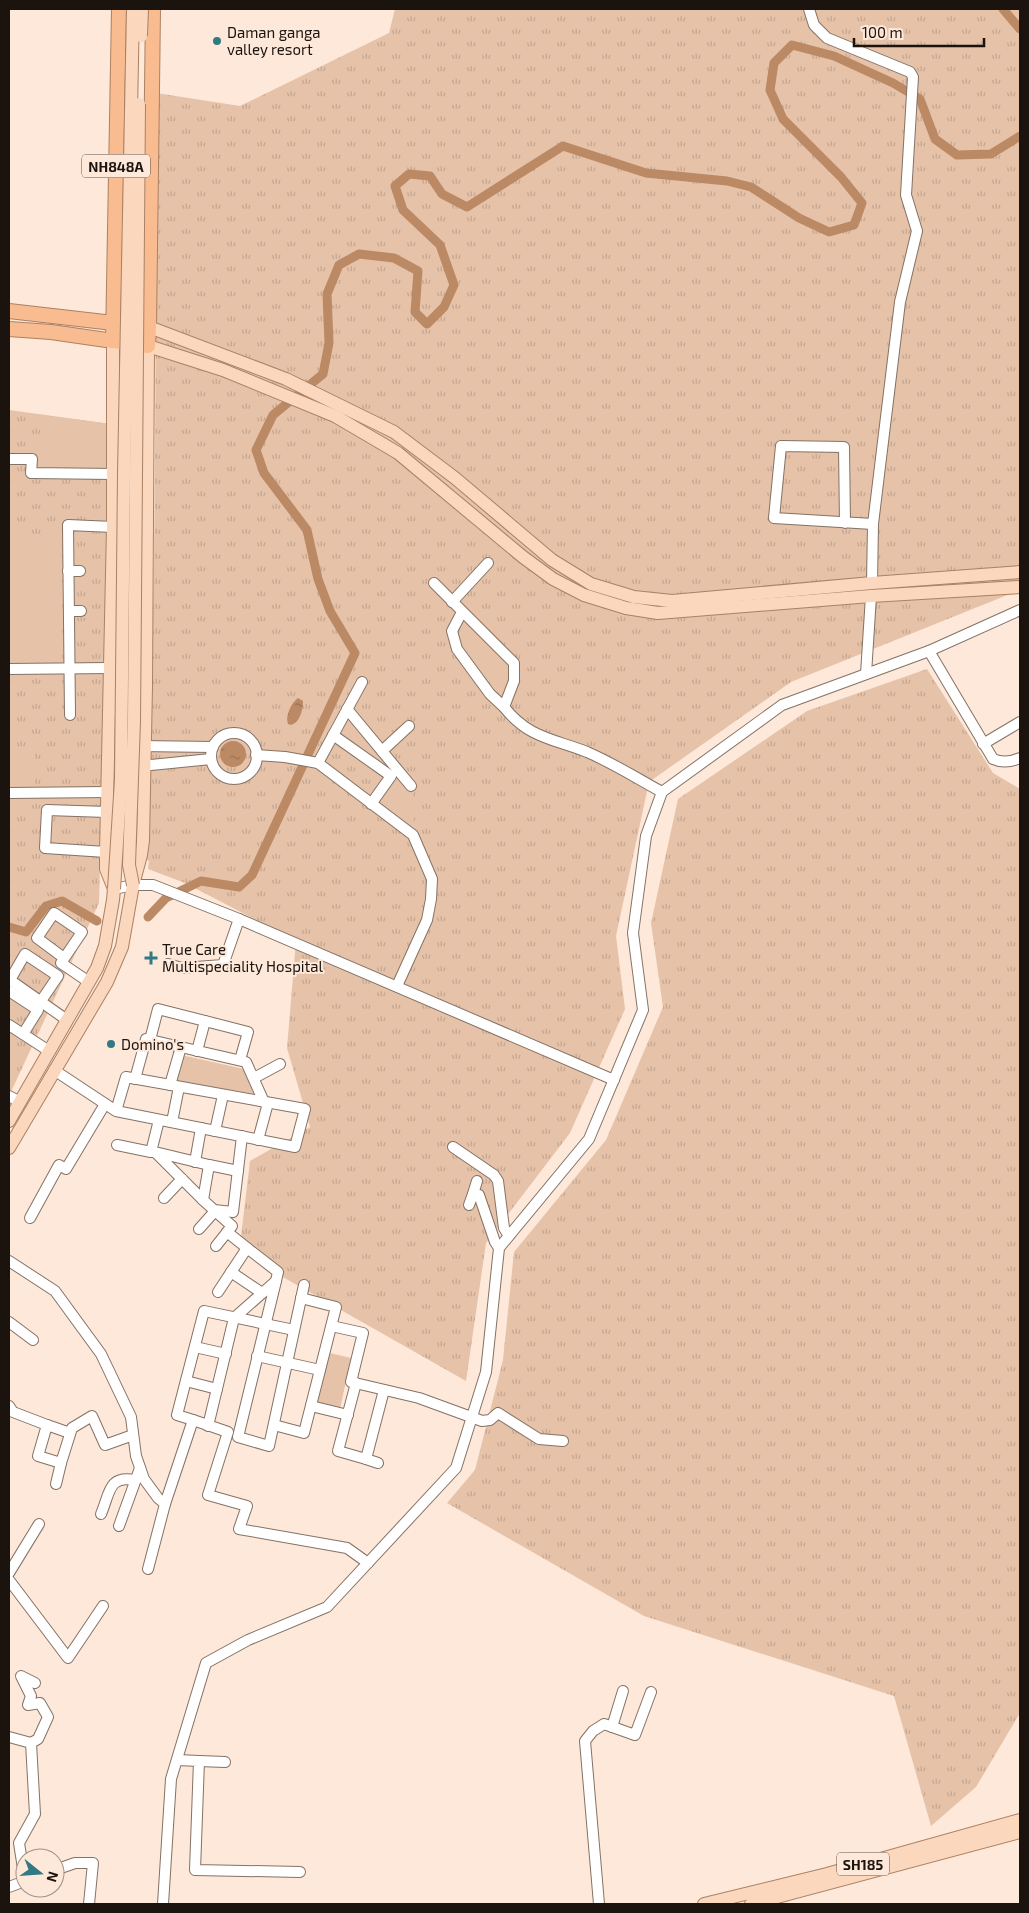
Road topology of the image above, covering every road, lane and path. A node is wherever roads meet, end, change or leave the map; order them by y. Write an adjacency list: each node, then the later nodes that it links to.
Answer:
1 (119, 9): 7 (highway, NH848A)
2 (133, 9): 62 (main road, bridge)
3 (142, 9): 61 (main road, bridge)
4 (153, 9): 8 (highway)
5 (809, 9): 15 (street)
6 (9, 311): 7 (highway)
7 (114, 323): 8 (highway); 10 (highway, NH848A)
8 (149, 327): 11 (highway); 22 (main road)
9 (9, 329): 10 (highway)
10 (113, 341): 11 (highway); 13 (main road)
11 (148, 346): 24 (main road); 44 (main road)
12 (9, 459): 13 (street)
13 (114, 474): 16 (main road)
14 (845, 523): 14 (street); 15 (street)
15 (873, 524): 22 (street)
16 (113, 527): 18 (street); 32 (main road)
17 (488, 563): 25 (street)
18 (68, 571): 19 (street); 28 (street)
19 (80, 571)
20 (1020, 572): 22 (main road)
21 (434, 583): 25 (street)
22 (872, 583)
23 (1020, 587): 24 (main road)
24 (871, 596): 34 (street)
25 (452, 602): 29 (street)
26 (1020, 610): 30 (street)
27 (81, 611): 28 (street)
28 (69, 612): 31 (street)
29 (462, 612): 36 (street); 36 (street)
30 (929, 651): 34 (street); 43 (street)
31 (70, 668): 32 (street); 33 (street); 38 (street)
32 (110, 668): 42 (main road)
33 (9, 669)
34 (866, 674): 56 (street)
35 (362, 682): 37 (street)
36 (504, 707): 56 (street)
37 (347, 709): 41 (street); 46 (street)
38 (70, 715)
39 (1020, 722): 43 (street)
40 (409, 726): 46 (street)
41 (333, 735): 51 (street); 53 (street)
42 (108, 744): 44 (street); 50 (main road)
43 (983, 744): 48 (street)
44 (145, 746): 45 (street); 52 (main road)
45 (213, 747): 47 (street); 49 (street)
46 (382, 751): 53 (street)
47 (256, 755): 49 (street); 51 (street)
48 (1020, 758)
49 (211, 759): 52 (street)
50 (108, 761): 52 (street); 55 (main road)
51 (318, 763): 58 (street)
52 (144, 765): 61 (main road)
53 (394, 773): 54 (street); 58 (street)
54 (411, 786)
55 (108, 792): 57 (street); 59 (main road)
56 (662, 792): 84 (street)
57 (9, 793)
58 (372, 804): 67 (street)
59 (107, 812): 60 (main road); 60 (street)
60 (106, 852): 62 (main road)
61 (133, 885): 62 (street); 63 (street); 81 (main road)
62 (114, 889): 66 (main road)
63 (239, 918): 65 (street); 67 (street)
64 (64, 958): 64 (street); 66 (street)
65 (168, 964)
66 (89, 982): 70 (main road)
67 (397, 986): 84 (street)
68 (9, 991): 73 (street)
69 (41, 1001): 69 (street); 70 (street)
70 (67, 1020): 77 (main road)
71 (205, 1021): 74 (street); 76 (street); 78 (street)
72 (9, 1025): 73 (street)
73 (23, 1034): 77 (street)
74 (150, 1040): 75 (street); 83 (street)
75 (180, 1047): 76 (street); 85 (street)
76 (197, 1050): 78 (street)
77 (49, 1051): 79 (main road)
78 (240, 1060): 82 (street)
79 (42, 1063): 81 (main road); 87 (main road)
80 (280, 1064): 82 (street)
81 (54, 1070): 89 (street); 100 (main road)
82 (254, 1078): 88 (street)
83 (135, 1079): 85 (street); 90 (street)
84 (614, 1080): 115 (street)
85 (175, 1086): 86 (street); 93 (street)
86 (223, 1095): 88 (street); 95 (street)
87 (14, 1099): 92 (main road)
88 (266, 1102): 97 (street); 97 (street)
89 (105, 1104): 90 (street); 112 (street)
90 (116, 1111): 91 (street)
91 (159, 1120): 93 (street); 101 (street)
92 (9, 1121)
93 (172, 1122): 94 (street)
94 (201, 1128): 95 (street); 102 (street)
95 (215, 1131): 96 (street)
96 (242, 1136): 97 (street); 104 (street)
97 (258, 1140)
98 (117, 1145): 101 (street)
99 (453, 1147): 115 (street)
100 (9, 1148)
101 (153, 1152): 102 (street); 105 (street)
102 (195, 1162): 103 (street)
103 (209, 1165): 104 (street); 109 (street)
104 (238, 1171): 111 (street)
105 (182, 1179): 108 (street); 109 (street)
106 (477, 1181): 107 (street)
107 (473, 1194): 110 (street); 118 (street)
108 (164, 1198)
109 (203, 1200): 111 (street)
110 (469, 1206)
111 (214, 1210): 113 (street); 114 (street)
112 (30, 1218)
113 (199, 1228)
114 (227, 1232): 116 (street); 117 (street)
115 (509, 1236): 118 (street)
116 (216, 1246)
117 (247, 1248): 120 (street); 121 (street)
118 (499, 1248): 144 (street)
119 (9, 1261): 151 (street)
120 (231, 1272): 123 (street); 124 (street)
121 (276, 1281): 124 (street); 128 (street)
122 (304, 1284): 125 (street)
123 (218, 1292)
124 (262, 1293): 126 (street)
125 (301, 1298): 130 (street); 136 (street)
126 (234, 1318): 128 (street); 132 (street); 133 (street)
127 (9, 1322): 131 (street)
128 (265, 1324): 130 (street); 134 (street)
129 (336, 1327): 138 (street)
130 (294, 1330): 135 (street)
131 (33, 1340)
132 (195, 1346): 133 (street); 137 (street)
133 (226, 1354): 139 (street)
134 (258, 1356): 135 (street); 152 (street)
135 (287, 1363): 136 (street); 147 (street)
136 (320, 1370): 142 (street)
137 (186, 1381): 139 (street); 145 (street)
138 (356, 1383): 140 (street); 143 (street)
139 (217, 1389): 148 (street)
140 (384, 1390): 144 (street); 154 (street)
141 (9, 1406): 146 (street)
142 (311, 1406): 143 (street); 147 (street)
143 (348, 1415): 154 (street)
144 (472, 1417): 153 (street); 164 (street)
145 (193, 1420): 148 (street); 160 (street)
146 (47, 1425): 150 (street); 155 (street)
147 (274, 1425): 152 (street)
148 (208, 1426): 149 (street)
149 (228, 1432): 152 (street); 164 (street)
150 (70, 1433): 151 (street); 155 (street)
151 (133, 1435): 157 (street)
152 (238, 1437)
153 (563, 1441)
154 (366, 1459): 156 (street)
155 (61, 1463): 159 (street)
156 (378, 1463)
157 (140, 1468): 158 (street); 160 (street)
158 (136, 1480): 161 (street); 163 (street)
159 (56, 1484)
160 (165, 1504): 165 (street)
161 (101, 1514)
162 (39, 1524): 166 (street)
163 (119, 1526)
164 (368, 1563): 175 (street)
165 (148, 1569)
166 (9, 1573)
167 (9, 1580): 168 (street)
168 (103, 1606)
169 (35, 1684): 174 (street)
170 (623, 1691): 172 (street)
171 (651, 1692): 172 (street)
172 (612, 1727): 185 (street)
173 (9, 1737): 174 (street)
174 (31, 1743): 182 (street)
175 (177, 1760): 176 (street); 184 (street)
176 (199, 1760): 177 (street); 181 (street)
177 (225, 1762)
178 (1020, 1820): 186 (main road, SH185)
179 (1020, 1832): 187 (main road, SH185)
180 (65, 1866): 183 (street)
181 (300, 1872)
182 (9, 1887)
183 (89, 1904)
184 (163, 1904)
185 (600, 1904)
186 (704, 1904)
187 (751, 1904)

